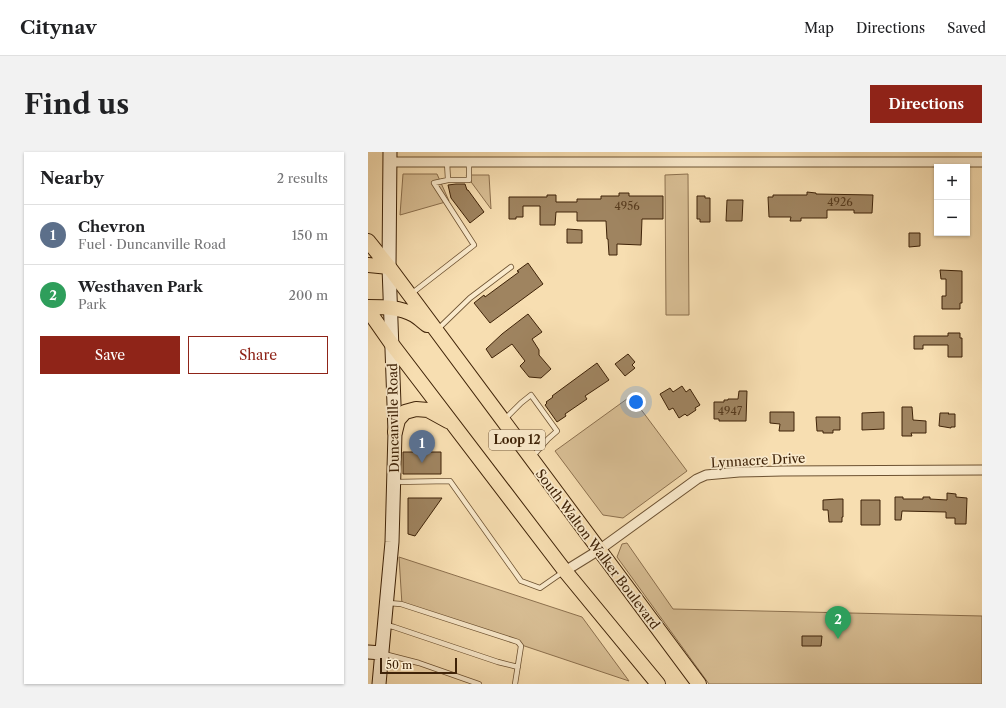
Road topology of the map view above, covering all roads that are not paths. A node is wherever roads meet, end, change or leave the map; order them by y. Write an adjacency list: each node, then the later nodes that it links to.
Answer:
1 (390, 157): 2 (street); 8 (main road, Duncanville Road)
2 (447, 162): 3 (street); 5 (lane)
3 (469, 162): 4 (street); 5 (lane)
4 (982, 162)
5 (448, 180): 10 (lane)
6 (368, 241): 8 (main road, South Walton Walker Boulevard / Loop 12)
7 (368, 265): 8 (main road)
8 (389, 267): 10 (main road, South Walton Walker Boulevard / Loop 12); 12 (main road, Duncanville Road)
9 (511, 267): 14 (lane)
10 (409, 295): 14 (main road, South Walton Walker Boulevard / Loop 12)
11 (368, 307): 12 (main road)
12 (390, 307): 14 (main road); 15 (main road, Duncanville Road)
13 (368, 310): 15 (main road, Loop 12)
14 (436, 331): 16 (main road, South Walton Walker Boulevard / Loop 12)
15 (391, 343): 17 (main road, Loop 12); 18 (main road, Duncanville Road)
16 (503, 421): 19 (main road, South Walton Walker Boulevard / Loop 12); 19 (lane)
17 (453, 423): 18 (main road); 23 (main road, Loop 12)
18 (394, 432): 21 (main road, Duncanville Road)
19 (531, 458): 22 (main road, South Walton Walker Boulevard / Loop 12)
20 (982, 470): 22 (street, Lynnacre Drive)
21 (394, 482): 23 (lane); 24 (main road, Duncanville Road)
22 (599, 550): 23 (street, Lynnacre Drive); 33 (main road, South Walton Walker Boulevard / Loop 12)
23 (565, 571): 32 (main road, Loop 12)
24 (386, 603): 25 (main road, Duncanville Road); 28 (lane)
25 (384, 625): 27 (main road, Duncanville Road); 28 (lane)
26 (368, 652): 27 (main road)
27 (382, 653): 29 (main road, Duncanville Road); 30 (lane)
28 (518, 667): 31 (lane)
29 (379, 678)
30 (479, 684)
31 (515, 684)
32 (658, 684)
33 (699, 684)

